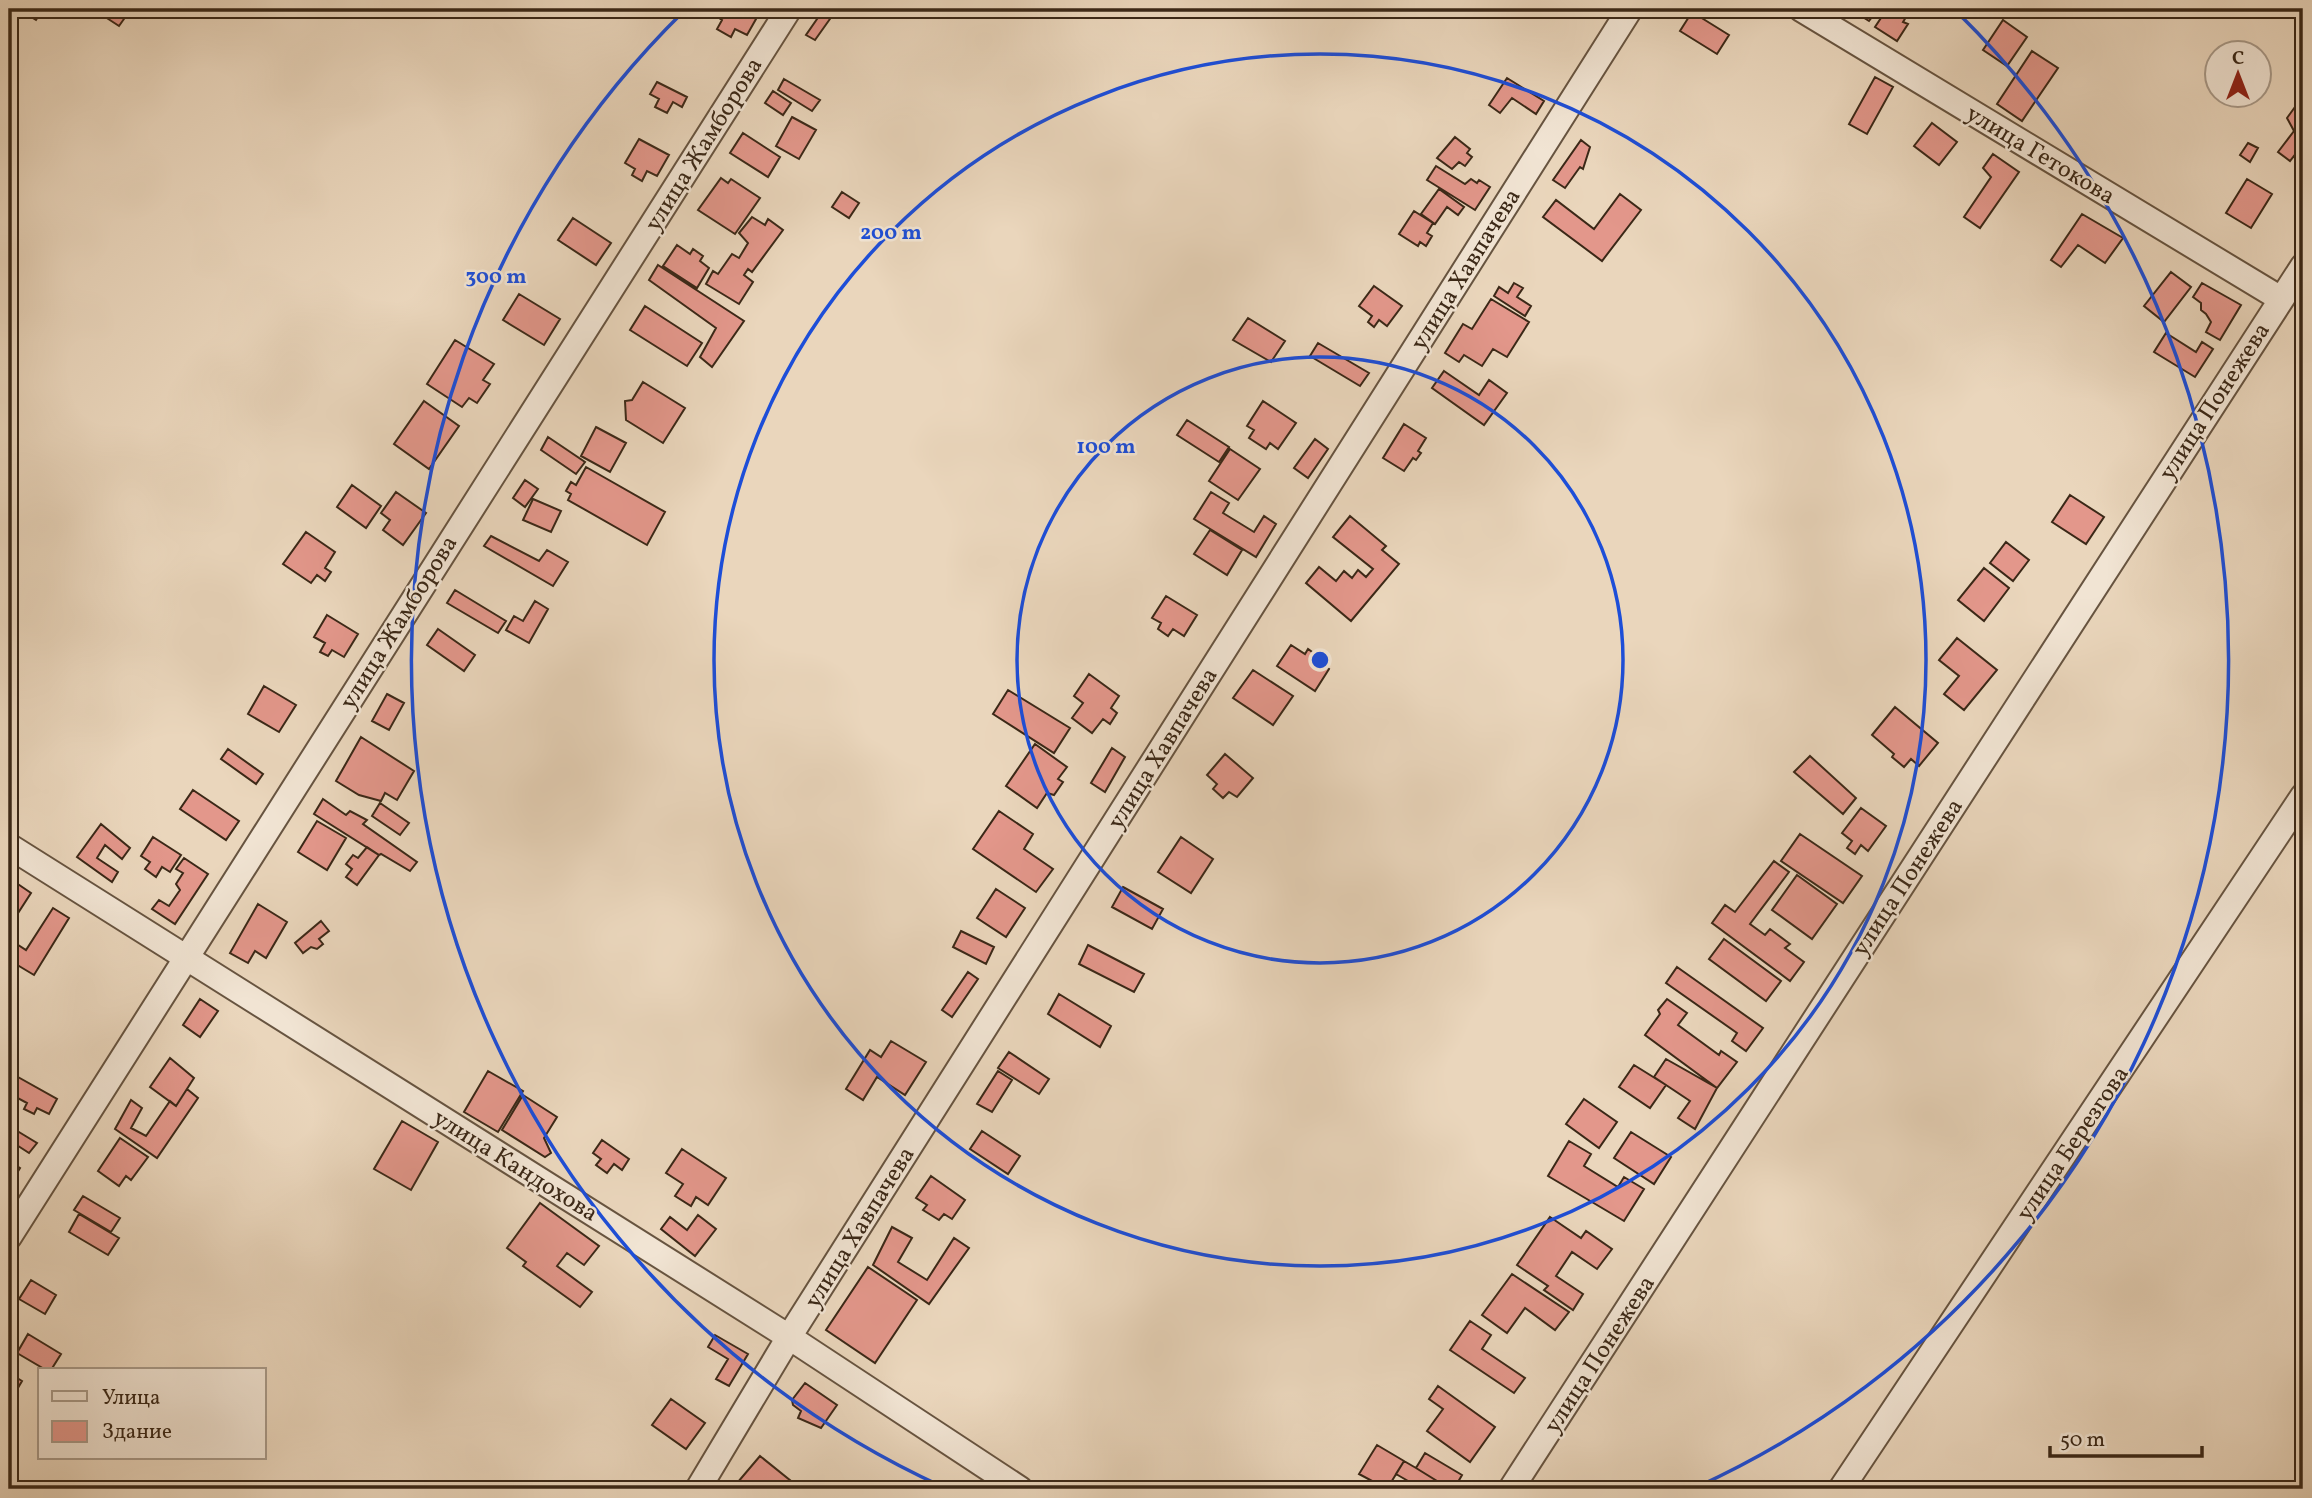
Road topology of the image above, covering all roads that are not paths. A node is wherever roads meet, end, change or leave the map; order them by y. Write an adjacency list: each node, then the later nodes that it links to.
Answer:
1 (789, 9): 8 (street, улица Жамборова)
2 (1630, 9): 10 (street, улица Хавпачева)
3 (1801, 9): 5 (street, улица Гетокова)
4 (2303, 266): 5 (street, улица Понежева)
5 (2281, 299): 13 (street, улица Понежева)
6 (2303, 796): 14 (street, улица Березгова)
7 (9, 846): 8 (street, улица Кандохова)
8 (186, 956): 9 (street, улица Жамборова); 10 (street, улица Кандохова)
9 (9, 1237)
10 (789, 1337): 11 (street, улица Хавпачева); 12 (street, улица Кандохова)
11 (698, 1489)
12 (1020, 1489)
13 (1511, 1489)
14 (1841, 1489)

